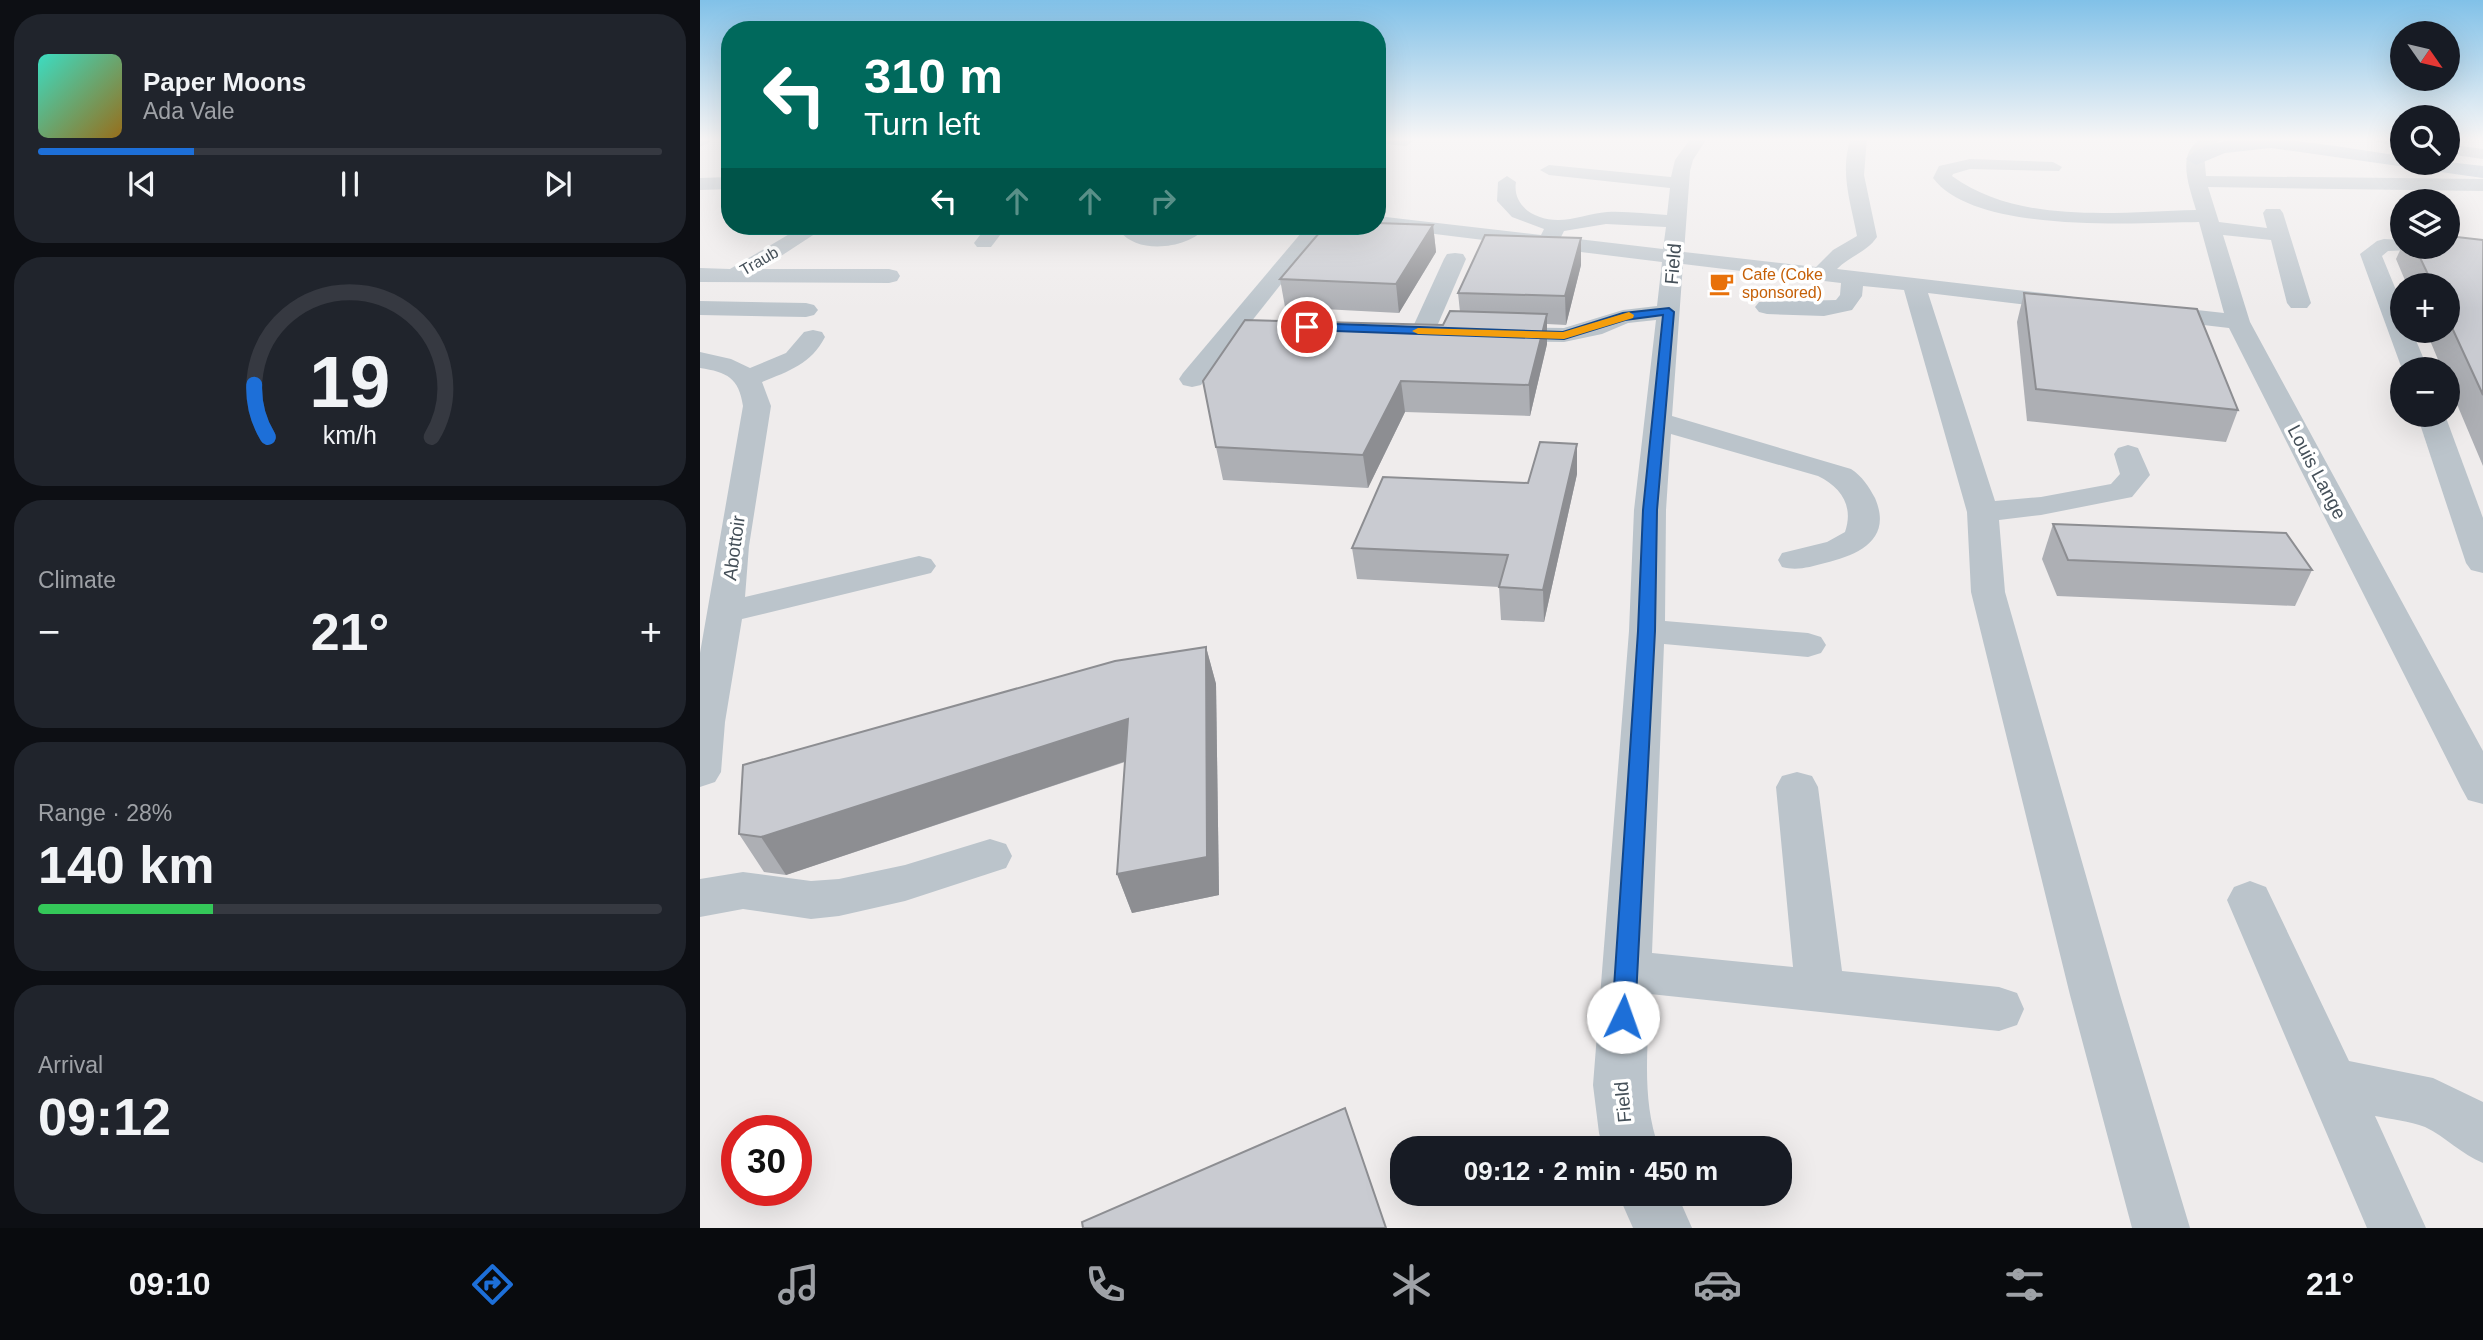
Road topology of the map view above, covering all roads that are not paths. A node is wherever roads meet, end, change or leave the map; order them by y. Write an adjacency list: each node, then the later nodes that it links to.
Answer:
1 (1503, 195): 11 (street)
2 (1679, 195): 18 (street, Field)
3 (1858, 195): 22 (street)
4 (1965, 195): 9 (street)
5 (2206, 195): 9 (street, Louis Lange)
6 (2442, 195): 7 (street)
7 (2483, 201)
8 (2273, 213): 17 (street)
9 (2209, 221): 17 (street); 36 (street, Louis Lange)
10 (1386, 223): 11 (street)
11 (1552, 234): 18 (street); 18 (street)
12 (802, 235): 24 (street, Traub)
13 (990, 235): 19 (street)
14 (1134, 235): 15 (street)
15 (1180, 235)
16 (1310, 235): 43 (street)
17 (2278, 235): 29 (street)
18 (1675, 239): 22 (street); 35 (street, Field)
19 (984, 243)
20 (2390, 245): 40 (street)
21 (1455, 259): 37 (street)
22 (1821, 274): 26 (street)
23 (700, 275): 24 (street)
24 (734, 275): 25 (street); 28 (street, Traub)
25 (889, 276)
26 (1852, 277): 27 (street); 31 (street)
27 (1914, 285): 30 (street); 47 (street)
28 (700, 296)
29 (2299, 303)
30 (2090, 305)
31 (1767, 307)
32 (700, 308): 33 (street)
33 (806, 310)
34 (2130, 310): 36 (street)
35 (1669, 312): 38 (street); 44 (street, Field)
36 (2238, 322): 57 (street, Louis Lange)
37 (1450, 332)
38 (1475, 334)
39 (813, 337): 42 (street)
40 (2410, 357)
41 (700, 360): 42 (street)
42 (749, 378): 51 (street, Abottoir)
43 (1192, 379)
44 (1658, 421): 48 (street); 52 (street, Field)
45 (2435, 427): 49 (street)
46 (2128, 454): 47 (street)
47 (1983, 512): 69 (street)
48 (1794, 560)
49 (2483, 563)
50 (919, 566): 51 (street)
51 (726, 612): 54 (street, Abottoir)
52 (1647, 631): 53 (street); 61 (street, Field)
53 (1808, 645)
54 (703, 722): 55 (street, Abottoir)
55 (700, 772)
56 (1797, 787): 62 (street)
57 (2483, 789)
58 (990, 856): 59 (street)
59 (700, 898)
60 (2250, 901): 64 (street)
61 (1626, 971): 62 (street); 65 (street, Field)
62 (1820, 991): 63 (street)
63 (1999, 1009)
64 (2332, 1082): 66 (street); 70 (street)
65 (1627, 1136)
66 (2483, 1136)
67 (1653, 1206): 68 (street)
68 (1663, 1228)
69 (2161, 1228)
70 (2397, 1228)

